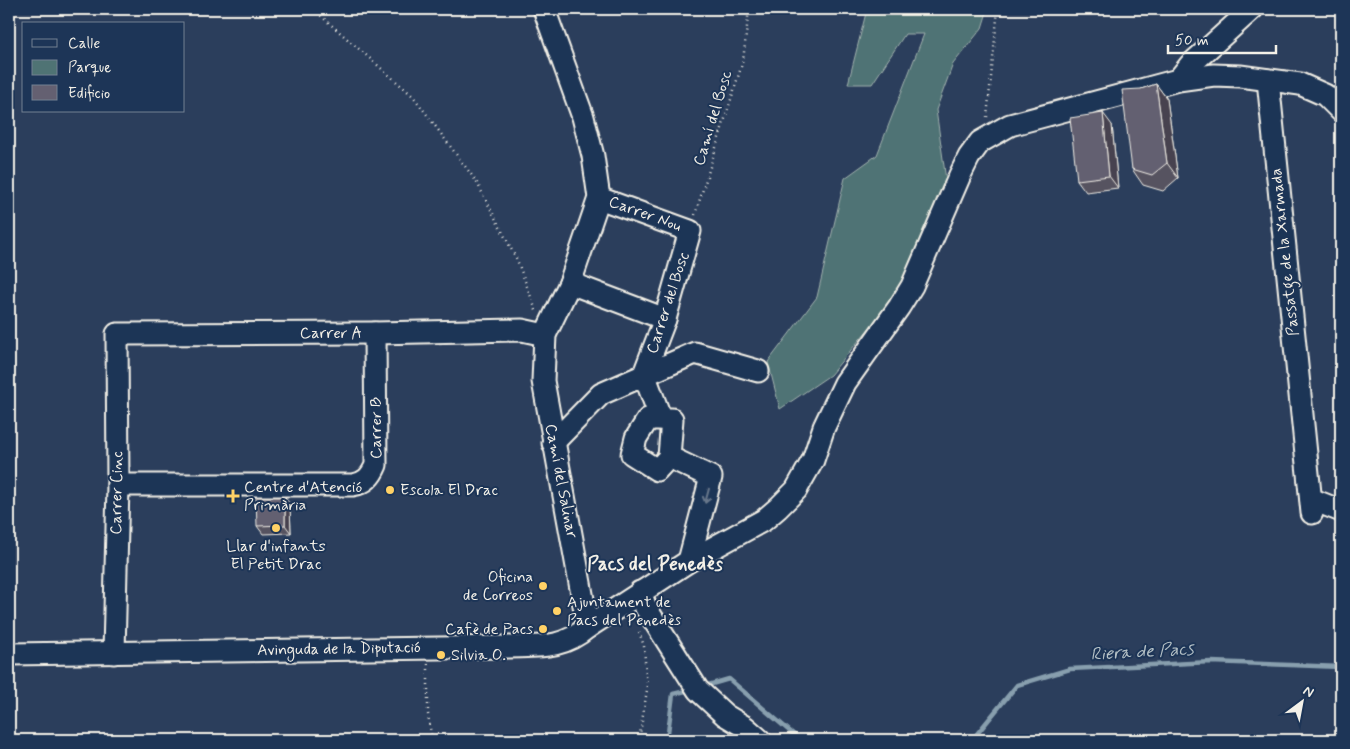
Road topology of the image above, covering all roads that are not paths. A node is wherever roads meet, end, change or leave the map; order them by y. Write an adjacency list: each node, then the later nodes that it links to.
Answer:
1 (544, 9): 6 (street)
2 (1252, 9): 3 (street)
3 (1178, 80): 4 (street); 20 (street, Avinguda de la Diputació)
4 (1268, 80): 5 (street); 19 (street, Passatge de la Xarmada)
5 (1341, 111)
6 (599, 198): 7 (street, Carrer Nou); 8 (street)
7 (690, 231): 9 (street, Carrer del Bosc)
8 (570, 284): 9 (street); 12 (street)
9 (665, 319): 14 (street, Carrer del Bosc)
10 (375, 333): 11 (street, Carrer A); 12 (street, Carrer A); 18 (street, Carrer B)
11 (117, 334): 18 (street, Carrer Cinc)
12 (545, 335): 16 (street, Camí del Salinar)
13 (758, 371): 14 (street)
14 (644, 374): 15 (street); 16 (street)
15 (661, 419): 17 (street); 17 (street)
16 (553, 443): 22 (street, Camí del Salinar)
17 (669, 457): 20 (street, one-way to 20)
18 (118, 484): 23 (street, Carrer Cinc)
19 (1341, 511)
20 (689, 561): 21 (street, Avinguda de la Diputació)
21 (640, 592): 22 (street, Avinguda de la Diputació); 25 (street)
22 (588, 627): 23 (street, Avinguda de la Diputació)
23 (114, 653): 24 (street, Avinguda de la Diputació)
24 (9, 654)
25 (760, 740)

